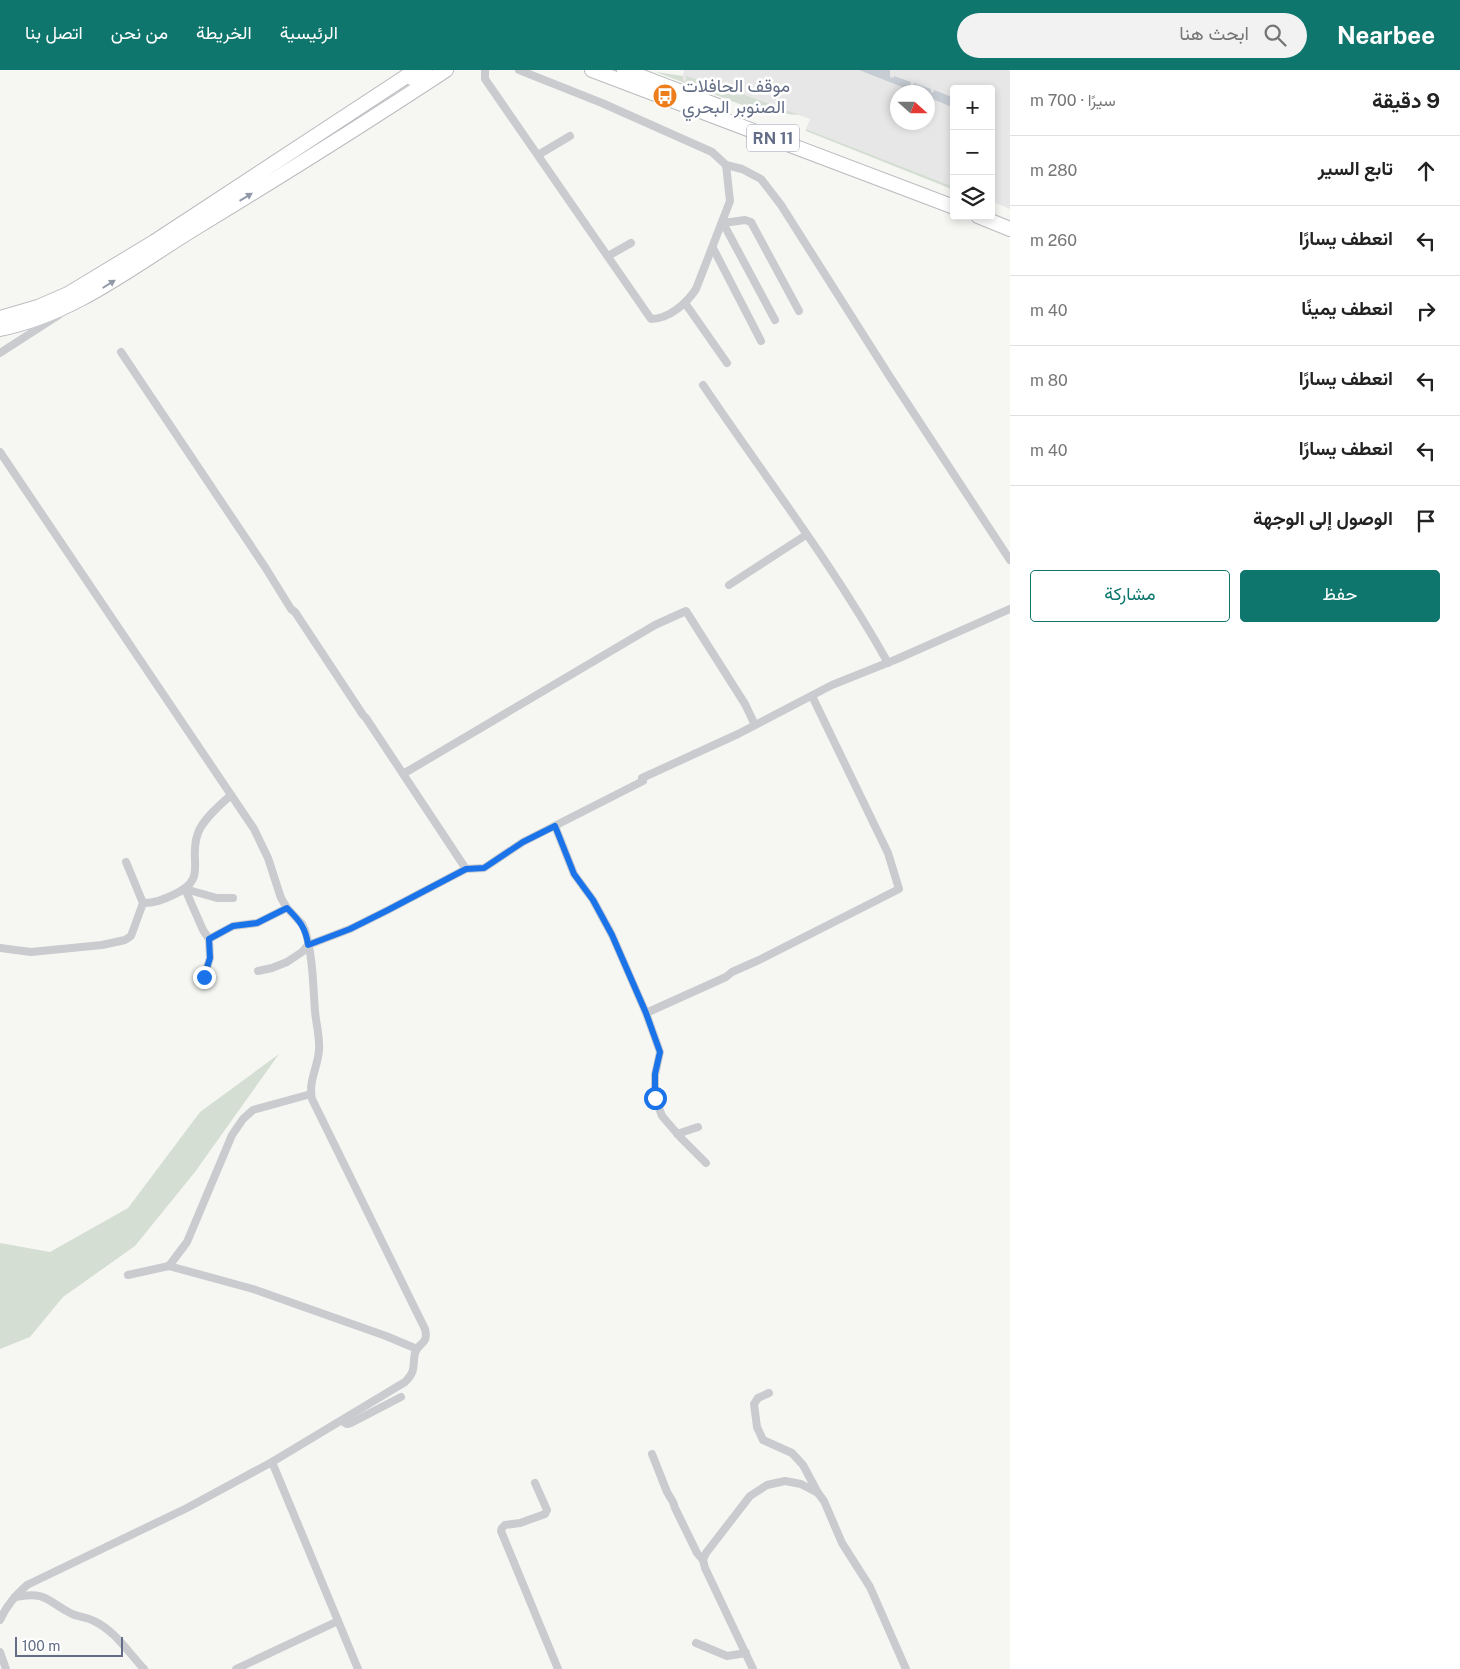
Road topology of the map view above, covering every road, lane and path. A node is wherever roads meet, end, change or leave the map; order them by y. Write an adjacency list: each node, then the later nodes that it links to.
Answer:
1 (416, 70): 12 (highway)
2 (427, 70): 12 (main road)
3 (436, 70): 12 (main road)
4 (446, 70): 12 (highway)
5 (485, 70): 10 (street)
6 (519, 70): 11 (street)
7 (592, 70): 14 (highway, RN 11)
8 (624, 70): 13 (highway, RN 11)
9 (570, 136): 10 (street)
10 (538, 155): 22 (street)
11 (726, 165): 18 (street); 36 (street)
12 (276, 171): 23 (highway, one-way to 12); 26 (highway)
13 (950, 196)
14 (950, 205)
15 (995, 214): 17 (highway)
16 (988, 220): 19 (highway)
17 (1010, 220)
18 (723, 223): 21 (street); 25 (street); 27 (street)
19 (1010, 229)
20 (631, 243): 22 (street)
21 (713, 248): 24 (street); 29 (street)
22 (608, 256): 24 (street)
23 (86, 296): 28 (highway); 31 (street)
24 (685, 303): 32 (street)
25 (799, 311)
26 (0, 318)
27 (775, 320)
28 (0, 329)
29 (761, 341)
30 (121, 352): 42 (street)
31 (0, 353)
32 (727, 363)
33 (703, 386): 35 (street)
34 (0, 452): 43 (street)
35 (806, 535): 37 (street); 39 (street)
36 (1010, 560)
37 (729, 585)
38 (1010, 609): 39 (street)
39 (888, 663): 40 (street)
40 (812, 696): 41 (street); 56 (street)
41 (755, 725): 42 (street); 44 (street)
42 (403, 774): 46 (street)
43 (231, 795): 47 (street); 50 (street)
44 (555, 826): 46 (street); 56 (street)
45 (126, 862): 49 (street)
46 (466, 869): 52 (street)
47 (185, 889): 48 (street); 49 (street); 51 (street)
48 (233, 898)
49 (144, 903): 53 (street)
50 (287, 908): 51 (street); 52 (street)
51 (209, 939): 55 (street)
52 (308, 945): 54 (street); 57 (street)
53 (0, 948)
54 (258, 971)
55 (204, 977)
56 (646, 1013): 59 (street)
57 (310, 1094): 61 (street); 63 (street)
58 (698, 1127): 59 (street)
59 (677, 1134): 60 (street)
60 (706, 1163)
61 (169, 1266): 62 (street); 63 (street)
62 (128, 1275)
63 (417, 1349): 66 (street)
64 (769, 1393): 70 (street)
65 (401, 1397): 66 (street)
66 (342, 1421): 68 (street)
67 (652, 1454): 71 (street)
68 (272, 1462): 72 (street); 75 (street)
69 (535, 1483): 83 (street)
70 (818, 1493): 71 (street); 85 (street)
71 (703, 1560): 78 (street)
72 (13, 1598): 73 (street); 80 (street)
73 (3, 1607): 74 (street)
74 (0, 1620)
75 (338, 1621): 81 (street); 82 (street)
76 (696, 1643): 78 (street)
77 (0, 1652): 79 (street)
78 (746, 1653): 84 (street)
79 (6, 1669)
80 (144, 1669)
81 (236, 1669)
82 (358, 1669)
83 (558, 1669)
84 (753, 1669)
85 (906, 1669)

